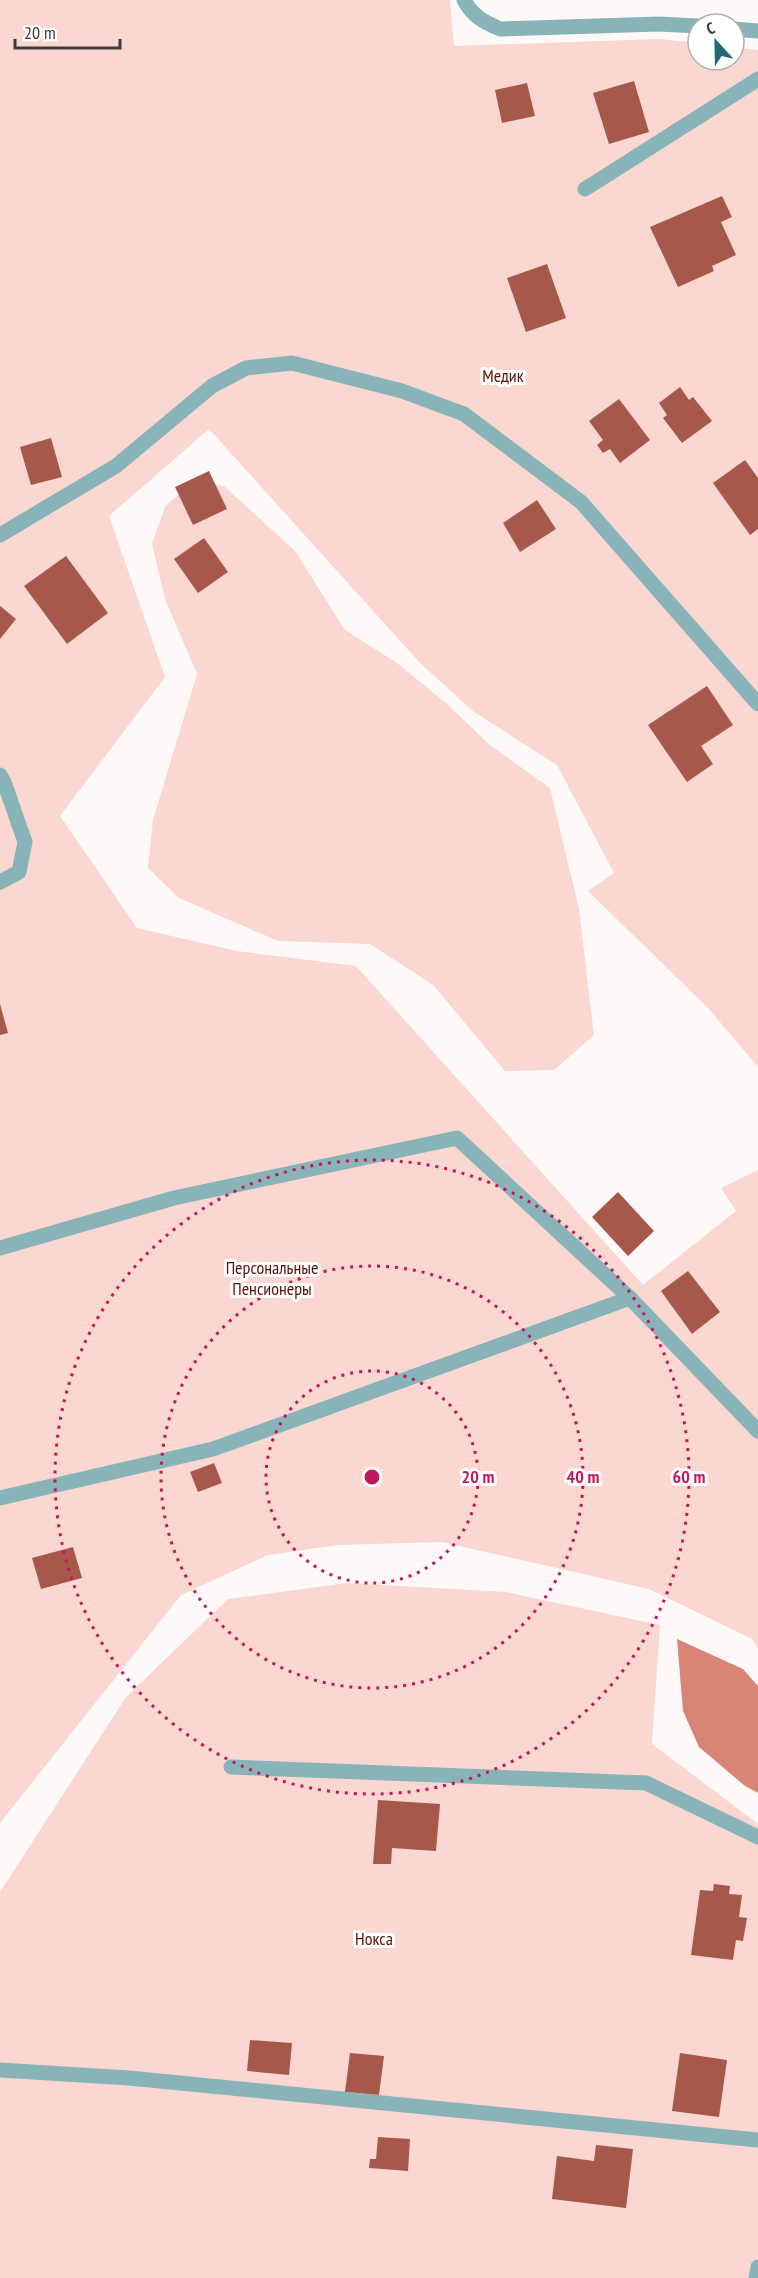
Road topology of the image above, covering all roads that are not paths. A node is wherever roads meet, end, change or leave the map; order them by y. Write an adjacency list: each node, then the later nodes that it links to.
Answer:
1 (464, 0): 2 (lane)
2 (686, 26)
3 (758, 79): 4 (lane)
4 (585, 189)
5 (0, 536): 6 (lane)
6 (758, 704)
7 (0, 776): 8 (lane)
8 (0, 882)
9 (0, 1248): 10 (lane)
10 (630, 1298): 11 (lane); 12 (lane)
11 (758, 1431)
12 (0, 1498)
13 (231, 1767): 14 (lane)
14 (758, 1837)
15 (0, 2070): 16 (lane)
16 (758, 2140)
17 (758, 2267): 18 (lane)
18 (756, 2278)

